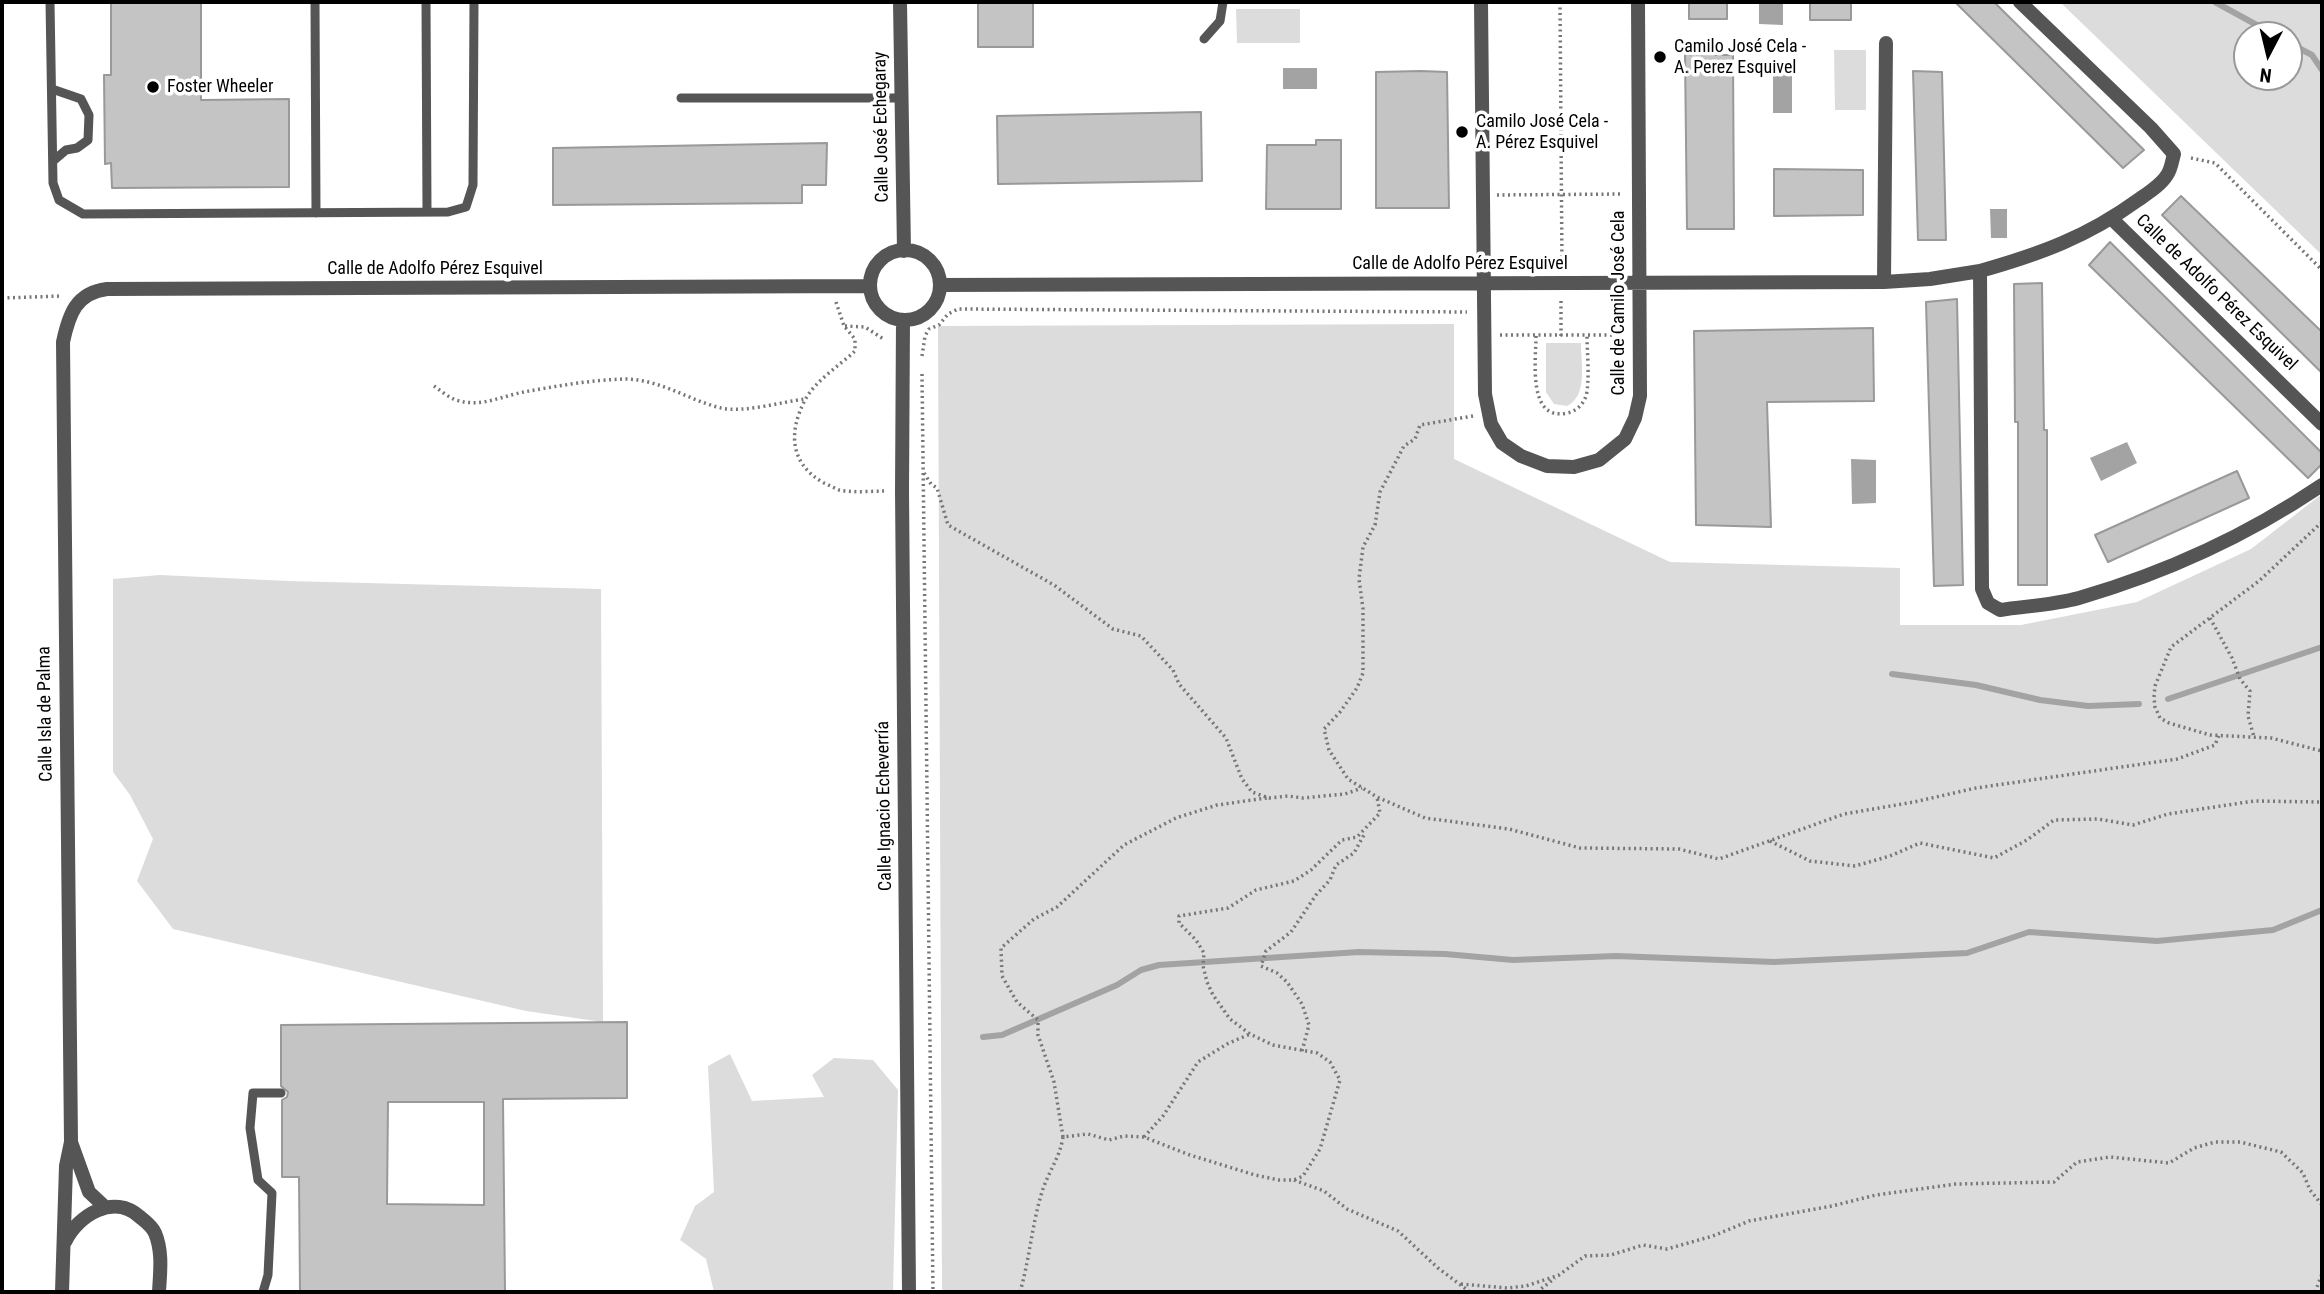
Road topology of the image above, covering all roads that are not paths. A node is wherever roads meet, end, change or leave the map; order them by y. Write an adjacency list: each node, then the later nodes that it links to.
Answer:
1 (50, 2): 12 (lane)
2 (315, 2): 17 (lane)
3 (426, 2): 16 (lane)
4 (474, 2): 16 (lane)
5 (900, 2): 14 (street, Calle José Echegaray)
6 (1223, 2): 10 (lane)
7 (1481, 2): 22 (street, Calle de Camilo José Cela)
8 (1638, 2): 21 (street, Calle de Camilo José Cela)
9 (2020, 2): 18 (street, Calle de Adolfo Pérez Esquivel)
10 (1204, 40)
11 (1886, 43): 23 (street)
12 (52, 89): 15 (lane); 15 (lane)
13 (681, 98): 14 (lane)
14 (901, 98): 19 (street, Calle José Echegaray)
15 (53, 161): 17 (lane)
16 (427, 212): 17 (lane)
17 (316, 213)
18 (2112, 219): 20 (street, Calle de Adolfo Pérez Esquivel); 28 (street, Calle de Adolfo Pérez Esquivel)
19 (904, 251): 24 (street); 25 (street)
20 (1980, 271): 23 (street, Calle de Adolfo Pérez Esquivel); 29 (street)
21 (1639, 281): 22 (street, Calle de Adolfo Pérez Esquivel); 22 (street, Calle de Camilo José Cela); 23 (street, Calle de Adolfo Pérez Esquivel)
22 (1483, 282): 24 (street, Calle de Adolfo Pérez Esquivel)
23 (1884, 282)
24 (940, 285): 27 (street)
25 (870, 286): 26 (street, Calle de Adolfo Pérez Esquivel); 27 (street)
26 (88, 295): 31 (street, Calle Isla de Palma)
27 (903, 320): 37 (street, Calle Ignacio Echeverría)
28 (2322, 424)
29 (2322, 485)
30 (281, 1093): 36 (lane)
31 (71, 1142): 32 (street, Calle Isla de Palma); 33 (street, Calle Isla de Palma)
32 (105, 1207): 33 (street); 35 (street)
33 (63, 1246): 34 (street, Calle Isla de Palma)
34 (60, 1292)
35 (159, 1292)
36 (263, 1292)
37 (909, 1292)

